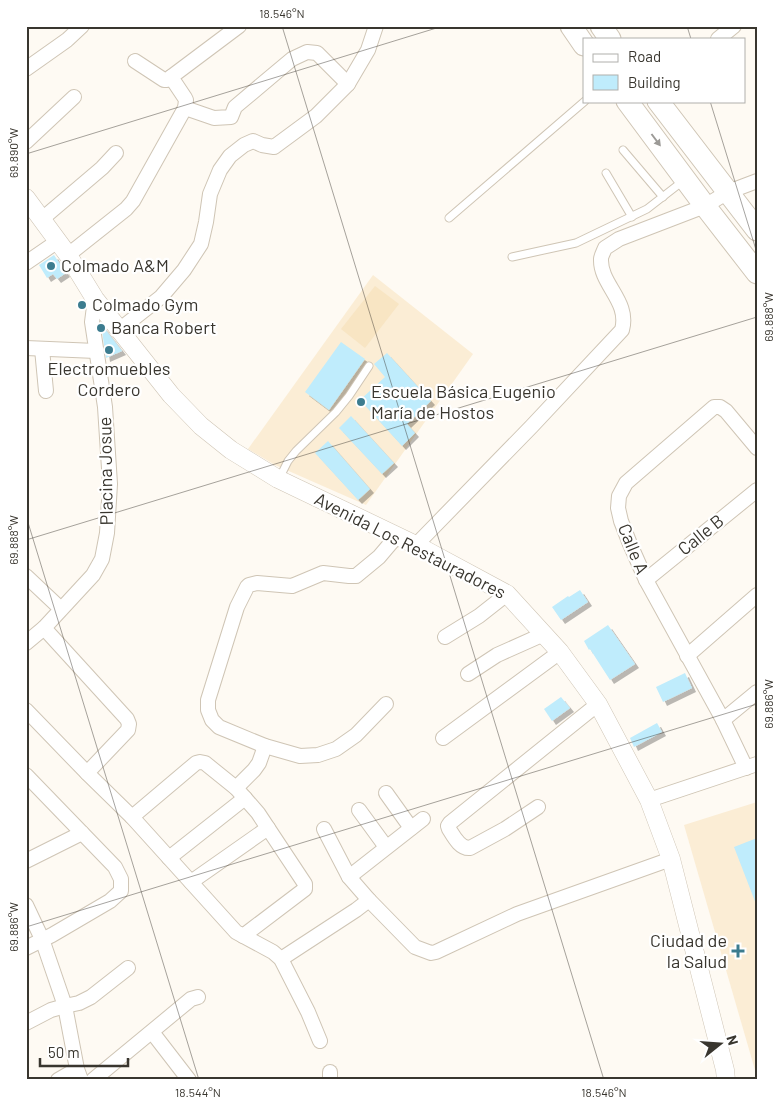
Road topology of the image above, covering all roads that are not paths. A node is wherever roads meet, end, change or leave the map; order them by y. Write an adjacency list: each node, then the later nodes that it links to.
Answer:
1 (82, 26): 11 (street)
2 (239, 26): 12 (street)
3 (376, 26): 13 (street)
4 (570, 26): 9 (main road)
5 (601, 26): 7 (main road)
6 (734, 26): 8 (street)
7 (609, 38)
8 (719, 38)
9 (583, 44)
10 (135, 61): 12 (street)
11 (26, 69)
12 (171, 77): 18 (street)
13 (348, 84): 18 (street); 38 (street)
14 (74, 97): 19 (street)
15 (584, 102): 30 (lane)
16 (628, 102): 23 (main road, one-way to 23)
17 (659, 102): 25 (main road)
18 (185, 108): 33 (street)
19 (26, 142)
20 (623, 150): 26 (lane)
21 (116, 153): 31 (street)
22 (606, 173): 29 (lane)
23 (685, 179): 26 (lane); 28 (main road)
24 (757, 181): 25 (street)
25 (728, 192): 28 (street); 32 (main road)
26 (663, 197): 29 (lane)
27 (26, 198): 31 (street, Avenida Los Restauradores)
28 (705, 206): 36 (main road); 48 (street)
29 (632, 217): 34 (lane)
30 (449, 218)
31 (42, 219): 33 (street, Avenida Los Restauradores)
32 (757, 230)
33 (63, 248): 35 (street); 37 (street, Avenida Los Restauradores)
34 (512, 257)
35 (26, 263)
36 (757, 273)
37 (95, 299): 38 (street, Avenida Los Restauradores); 41 (street, Placina Josue)
38 (119, 330): 45 (street, Avenida Los Restauradores)
39 (26, 348): 40 (street)
40 (42, 349): 41 (street); 43 (street)
41 (96, 351): 53 (street, Placina Josue)
42 (369, 366): 45 (lane)
43 (46, 391)
44 (757, 448): 50 (street, Calle A)
45 (278, 479): 47 (street, Avenida Los Restauradores)
46 (757, 490): 50 (street, Calle B)
47 (396, 536): 48 (street, Avenida Los Restauradores); 67 (street)
48 (416, 545): 51 (street, Avenida Los Restauradores)
49 (26, 576): 53 (street)
50 (646, 580): 59 (street, Calle A)
51 (508, 594): 55 (street, Avenida Los Restauradores); 56 (street)
52 (757, 595): 59 (street)
53 (61, 609): 54 (street, Placina Josue)
54 (44, 628): 57 (street, Placina Josue); 69 (street)
55 (544, 634): 58 (street, Avenida Los Restauradores); 60 (street)
56 (445, 637)
57 (26, 643)
58 (560, 652): 63 (street, Avenida Los Restauradores); 66 (street)
59 (687, 656): 65 (street, Calle A)
60 (468, 674)
61 (757, 692): 65 (street)
62 (386, 704): 67 (street)
63 (598, 704): 73 (street, Avenida Los Restauradores); 74 (street)
64 (26, 710): 69 (street)
65 (723, 720): 68 (street, Calle A)
66 (443, 738)
67 (265, 746): 71 (street)
68 (751, 766): 73 (street)
69 (87, 773): 76 (street)
70 (26, 775): 81 (street)
71 (241, 793): 76 (street); 78 (street); 83 (street)
72 (386, 793): 79 (street)
73 (649, 800): 84 (street, Avenida Los Restauradores)
74 (538, 807)
75 (359, 810): 82 (street)
76 (132, 817): 83 (street)
77 (422, 819): 79 (street)
78 (268, 828): 87 (street); 90 (street)
79 (411, 828): 82 (street)
80 (324, 829): 86 (street)
81 (82, 833): 85 (street); 91 (street)
82 (386, 848): 86 (street)
83 (168, 858): 87 (street)
84 (671, 859): 88 (street); 104 (street, Avenida Los Restauradores)
85 (26, 861)
86 (349, 876): 88 (street)
87 (191, 882): 90 (street)
88 (369, 900): 93 (street)
89 (26, 905): 91 (street)
90 (243, 936): 93 (street)
91 (42, 940): 92 (street); 96 (street)
92 (26, 948)
93 (281, 959): 99 (street)
94 (128, 968): 96 (street)
95 (198, 997): 98 (street)
96 (65, 1006): 97 (street); 100 (street)
97 (26, 1023)
98 (152, 1032): 101 (street); 103 (street)
99 (320, 1041)
100 (79, 1074): 102 (street)
101 (103, 1077)
102 (58, 1080)
103 (189, 1080)
104 (726, 1080)

